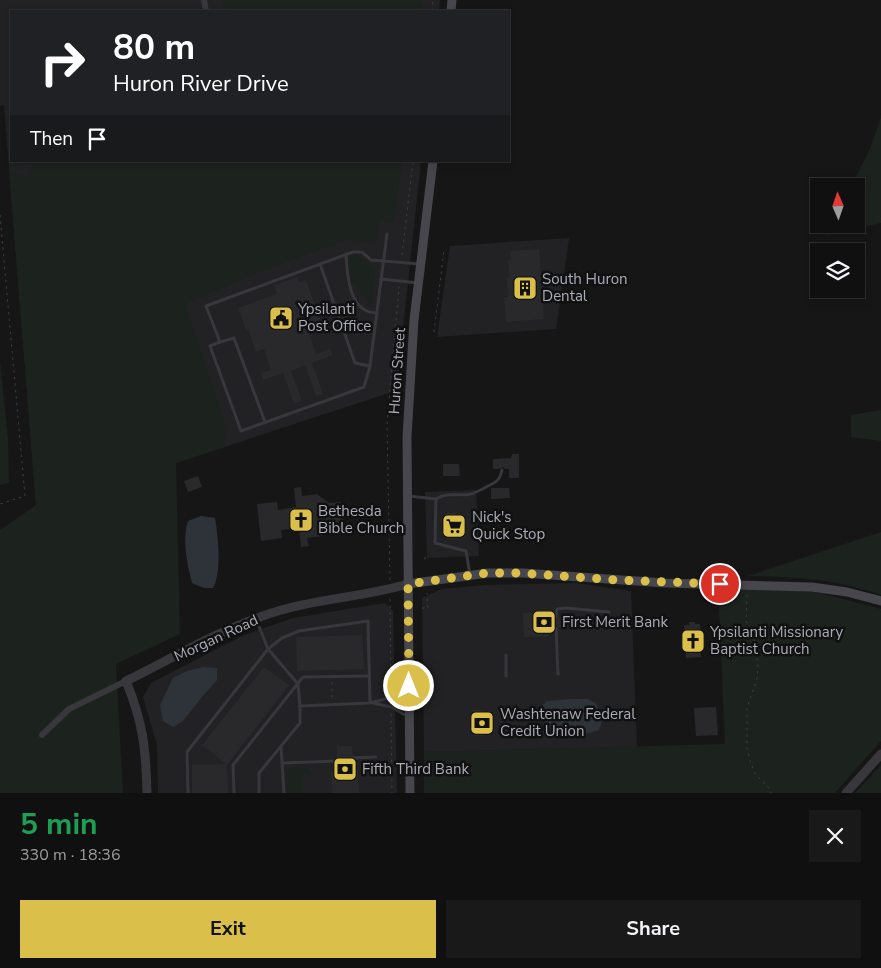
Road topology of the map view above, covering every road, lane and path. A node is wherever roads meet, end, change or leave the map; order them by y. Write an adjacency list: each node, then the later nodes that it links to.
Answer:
1 (413, 162): 7 (path)
2 (433, 162): 10 (main road, Huron Street)
3 (0, 214): 22 (path)
4 (386, 234): 8 (lane)
5 (444, 250): 15 (path)
6 (346, 254): 8 (lane); 9 (lane); 14 (lane)
7 (402, 256)
8 (383, 261): 10 (lane); 11 (lane)
9 (320, 264): 16 (lane); 17 (lane)
10 (420, 264): 12 (main road, Huron Street)
11 (381, 279): 12 (lane); 14 (lane)
12 (418, 283): 20 (main road, Huron Street)
13 (398, 289): 26 (path)
14 (377, 313): 17 (lane)
15 (434, 332)
16 (220, 342): 18 (lane); 18 (lane)
17 (370, 366): 18 (lane)
18 (265, 422)
19 (502, 470): 21 (lane)
20 (408, 496): 21 (lane); 27 (main road, Huron Street)
21 (436, 499): 25 (lane)
22 (0, 504)
23 (425, 557): 24 (path)
24 (425, 563)
25 (470, 575): 27 (main road); 28 (main road)
26 (390, 579)
27 (408, 584): 35 (street, Morgan Road); 45 (main road, Huron Street)
28 (747, 584): 30 (main road); 66 (path)
29 (427, 593): 32 (path)
30 (881, 601)
31 (395, 608): 46 (path)
32 (422, 608)
33 (609, 612): 34 (lane)
34 (556, 617)
35 (256, 619): 37 (lane); 43 (street, Morgan Road)
36 (556, 628): 39 (lane)
37 (268, 649): 40 (lane); 44 (lane); 60 (lane)
38 (506, 655): 41 (lane)
39 (558, 674)
40 (368, 676): 42 (lane); 47 (lane)
41 (506, 676)
42 (331, 677): 44 (lane); 48 (path)
43 (126, 681): 52 (street, Morgan Road); 59 (street)
44 (298, 684): 49 (lane); 61 (lane)
45 (409, 686): 47 (lane); 51 (main road, Huron Street)
46 (391, 692)
47 (370, 702): 48 (lane); 51 (lane)
48 (333, 704): 49 (lane)
49 (300, 706): 53 (lane)
50 (392, 710): 64 (path)
51 (410, 718): 65 (main road, Huron Street)
52 (42, 735)
53 (281, 746): 58 (lane); 62 (lane)
54 (881, 754): 67 (street)
55 (376, 757): 56 (lane)
56 (352, 758)
57 (338, 761): 58 (lane)
58 (282, 763): 63 (lane)
59 (146, 793)
60 (188, 793)
61 (234, 793)
62 (259, 793)
63 (284, 793)
64 (392, 793)
65 (410, 793)
66 (771, 793)
67 (846, 793)

